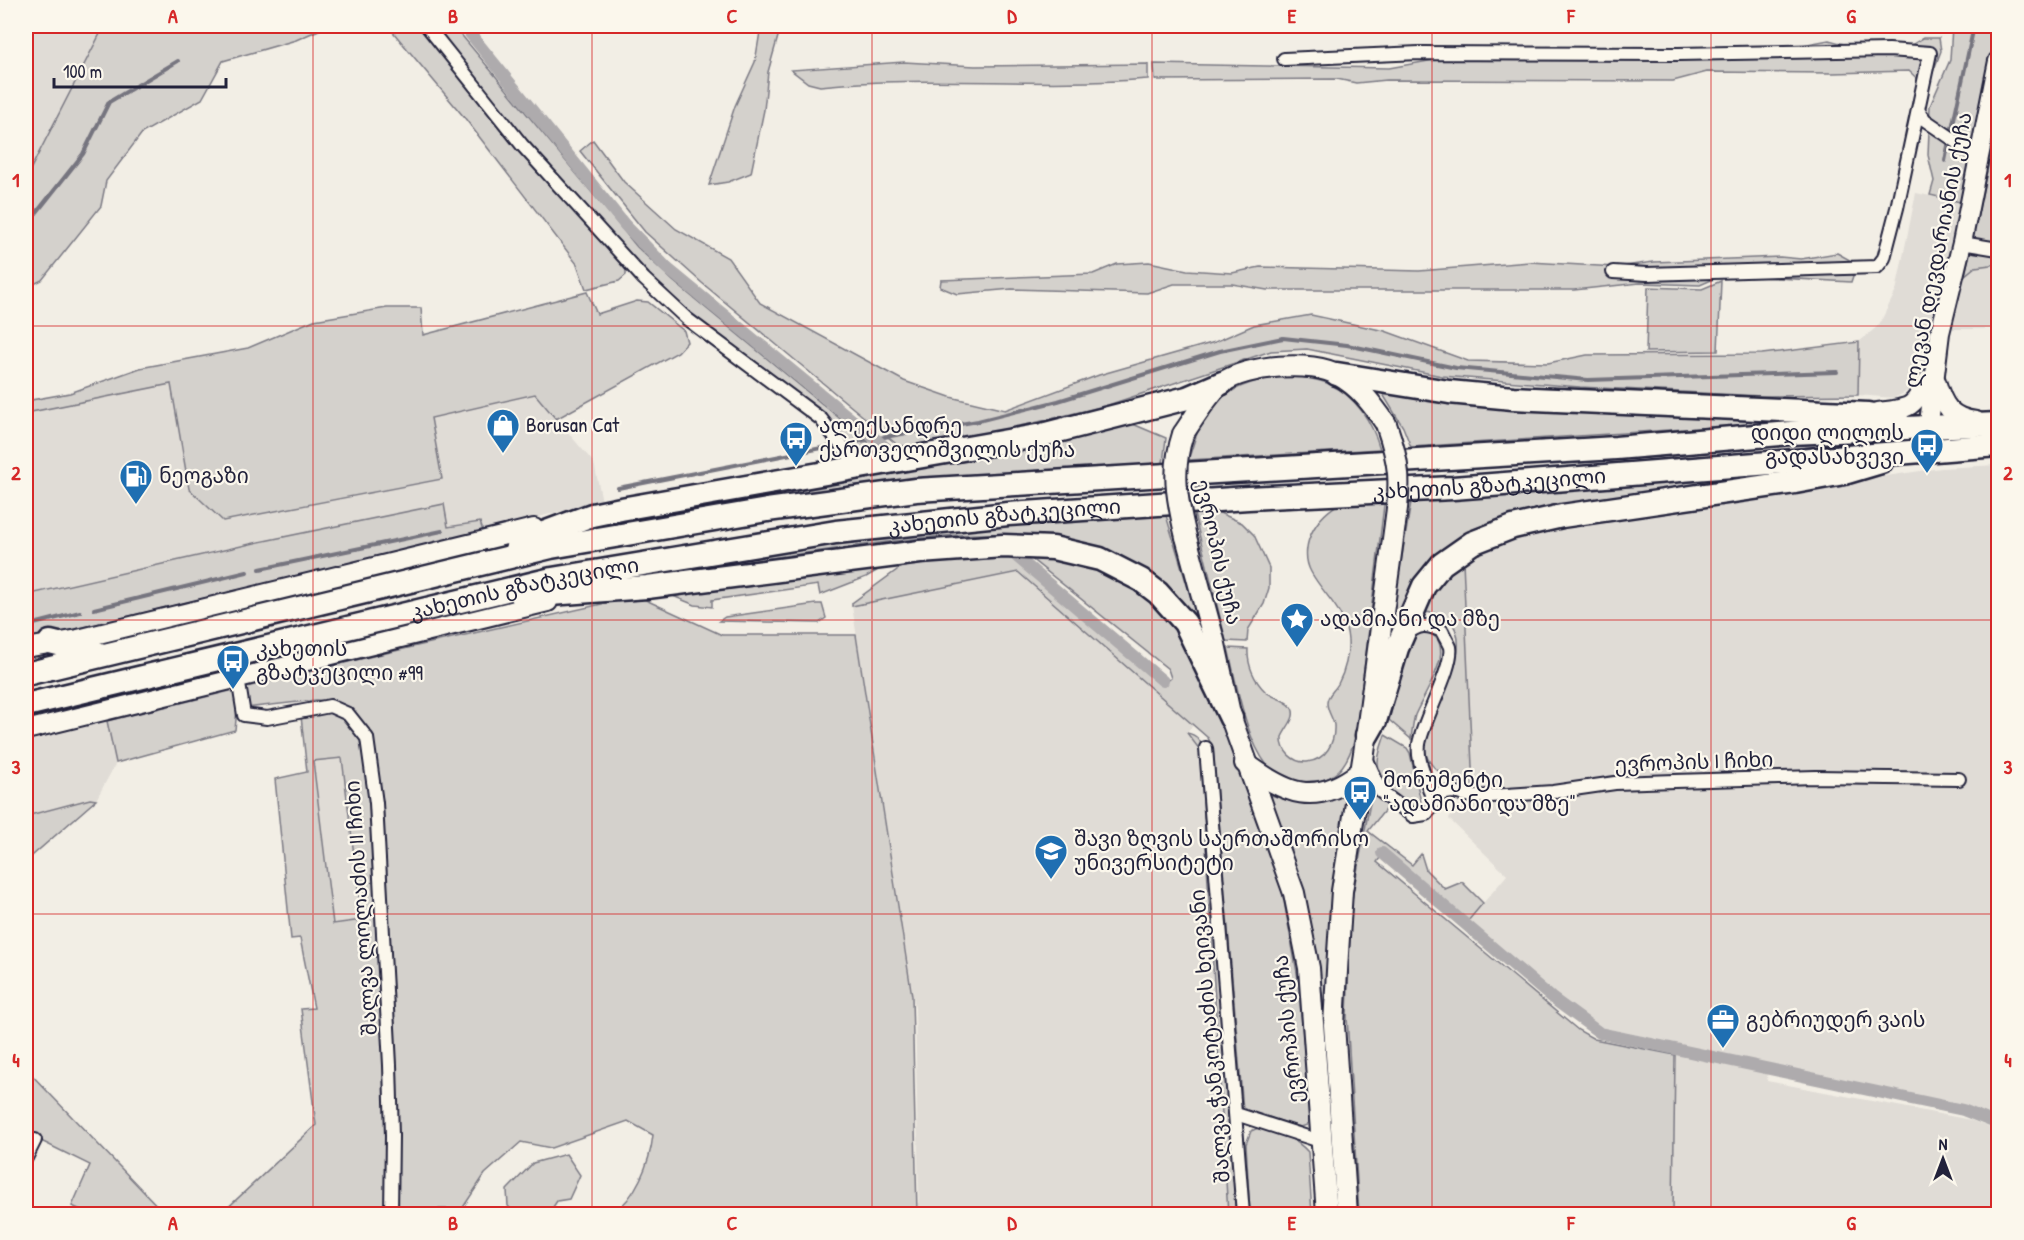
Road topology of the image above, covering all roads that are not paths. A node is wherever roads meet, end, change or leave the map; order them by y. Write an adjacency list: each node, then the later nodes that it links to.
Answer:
1 (427, 26): 15 (street)
2 (1284, 59): 4 (street)
3 (1998, 61): 5 (street, ლევან დევდარიანის ქუჩა)
4 (1918, 110): 5 (street); 8 (street)
5 (1979, 157): 6 (street, ლევან დევდარიანის ქუჩა)
6 (1962, 243): 7 (street); 9 (street, ლევან დევდარიანის ქუჩა)
7 (1998, 249)
8 (1613, 272)
9 (1933, 371): 12 (street); 13 (street); 14 (street, ლევან დევდარიანის ქუჩა)
10 (1337, 374): 11 (main road, ევროპის ქუჩა); 12 (highway); 30 (main road, ევროპის ქუჩა, bridge)
11 (1222, 383): 15 (highway); 28 (main road, ევროპის ქუჩა, bridge)
12 (1868, 414): 14 (highway)
13 (1997, 431): 14 (highway, კახეთის გზატკეცილი)
14 (1927, 438): 17 (highway, კახეთის გზატკეცილი); 18 (highway, კახეთის გზატკეცილი); 21 (highway)
15 (858, 467): 16 (highway)
16 (592, 515): 18 (highway); 22 (street)
17 (645, 561): 19 (highway); 20 (highway, კახეთის გზატკეცილი)
18 (433, 574): 24 (highway, კახეთის გზატკეცილი)
19 (585, 594): 20 (highway); 26 (street, კახეთის გზატკეცილი); 28 (highway)
20 (460, 599): 27 (highway, კახეთის გზატკეცილი)
21 (1403, 637): 30 (highway); 35 (street)
22 (50, 642): 23 (street); 24 (highway)
23 (26, 648)
24 (104, 655): 25 (highway, კახეთის გზატკეცილი)
25 (26, 674)
26 (238, 678): 29 (street, კახეთის გზატკეცილი); 40 (street, შალვა ლოლაძის II ჩიხი)
27 (26, 705)
28 (1231, 718): 32 (main road, ევროპის ქუჩა)
29 (26, 730)
30 (1366, 744): 33 (main road, ევროპის ქუჩა); 35 (street)
31 (1206, 748): 36 (street, შალვა ჭანკოტაძის ხეივანი)
32 (1245, 763): 33 (main road); 38 (main road, ევროპის ქუჩა)
33 (1359, 773): 43 (main road, ევროპის ქუჩა)
34 (1959, 779): 35 (street, ევროპის I ჩიხი)
35 (1433, 795)
36 (1236, 1114): 38 (street); 41 (street, შალვა ჭანკოტაძის ხეივანი)
37 (35, 1140): 39 (street)
38 (1323, 1142): 42 (main road, ევროპის ქუჩა)
39 (26, 1158)
40 (391, 1215)
41 (1243, 1215)
42 (1328, 1215)
43 (1347, 1215)

